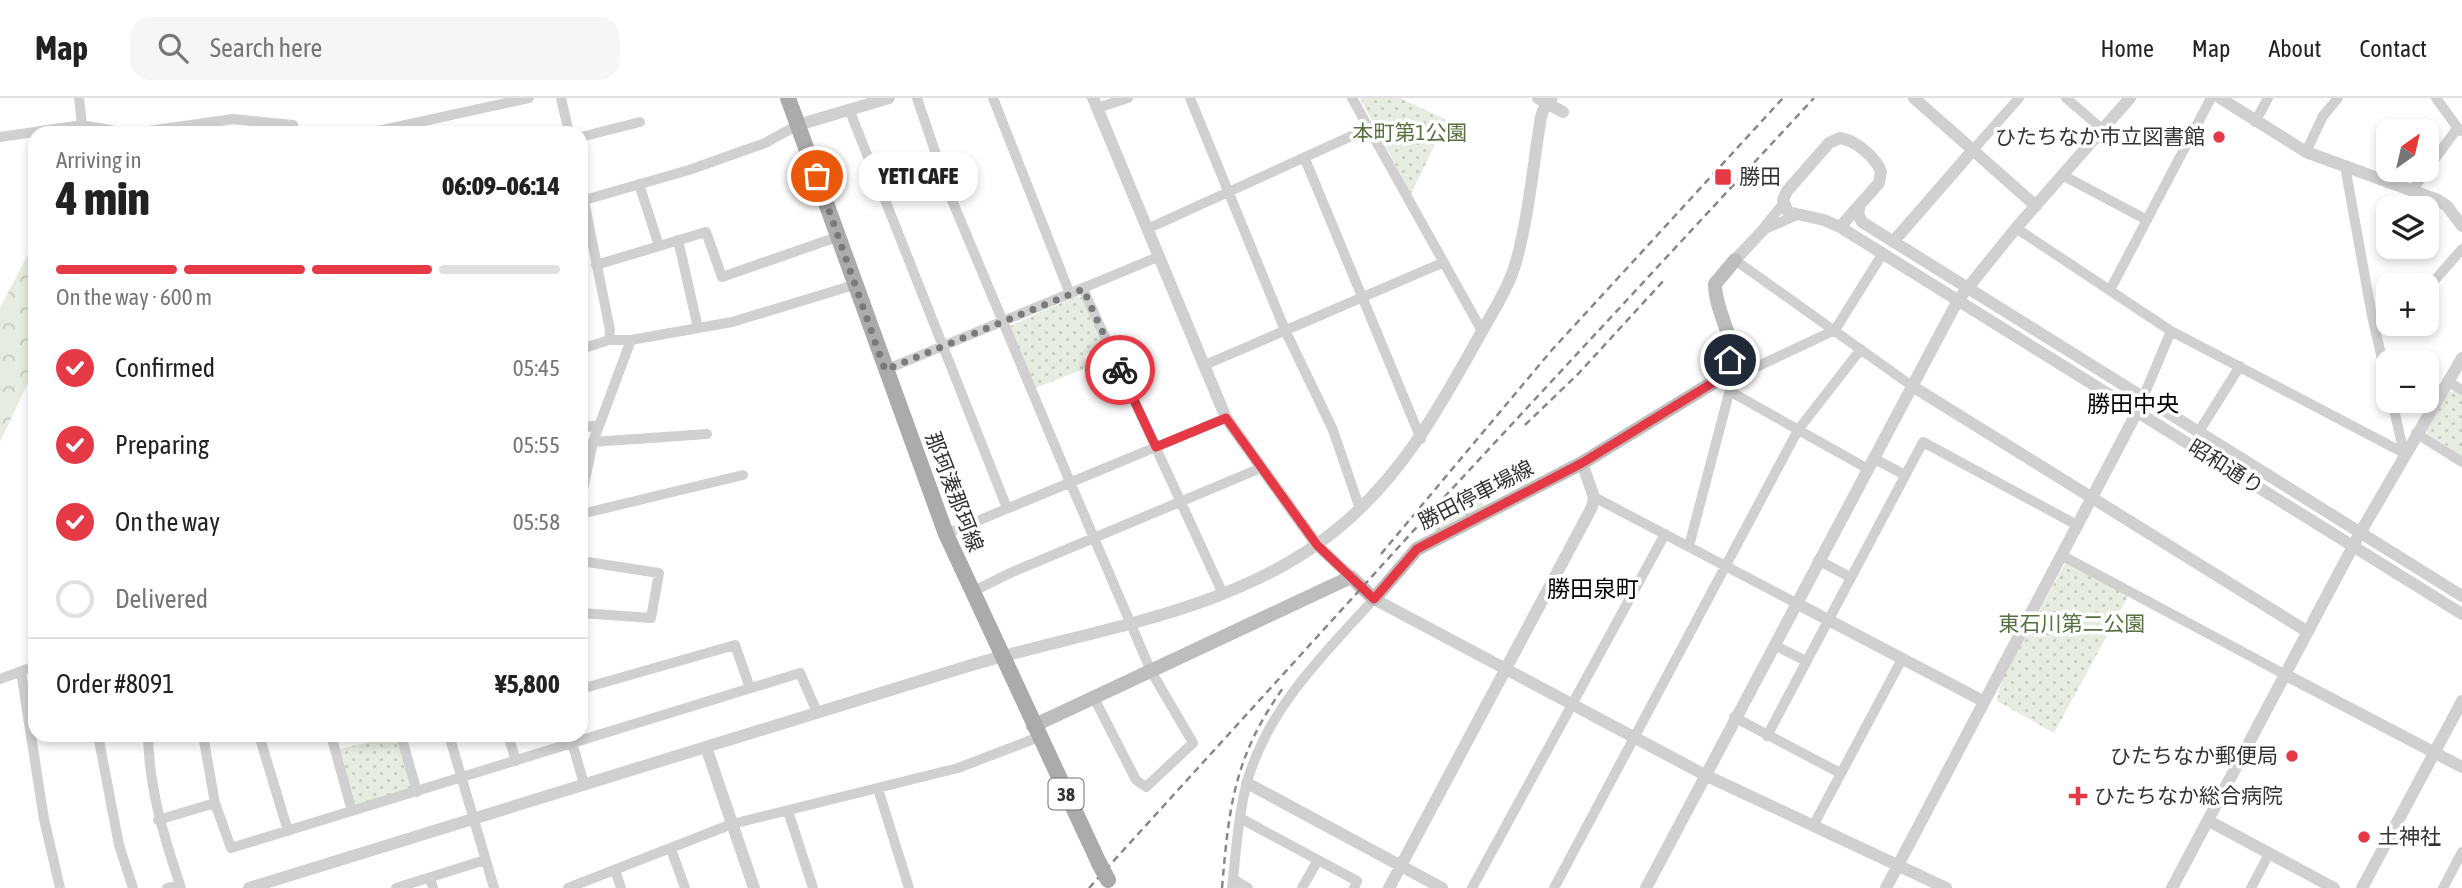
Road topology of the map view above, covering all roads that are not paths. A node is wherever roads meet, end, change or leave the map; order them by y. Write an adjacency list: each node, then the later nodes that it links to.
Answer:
1 (79, 98): 26 (street)
2 (528, 98): 32 (street)
3 (561, 98): 33 (street)
4 (788, 98): 27 (main road, 那珂湊那珂線 / 38)
5 (889, 98): 22 (street)
6 (917, 98): 80 (street)
7 (993, 98): 75 (street)
8 (1128, 98): 21 (street)
9 (1190, 98): 47 (street)
10 (1352, 98): 34 (street)
11 (1915, 98): 40 (street)
12 (2019, 98): 40 (street)
13 (2066, 98): 35 (street)
14 (2130, 98): 35 (street)
15 (2211, 98): 53 (street)
16 (2220, 98): 25 (street)
17 (2268, 98): 25 (street)
18 (2338, 98): 41 (street)
19 (2436, 98): 36 (street)
20 (1546, 99): 23 (street); 84 (street)
21 (1095, 103): 58 (street)
22 (849, 109): 27 (street); 89 (street)
23 (1563, 111)
24 (640, 122): 38 (street)
25 (2255, 122): 41 (street)
26 (82, 125): 28 (street); 29 (street)
27 (799, 125): 45 (street); 60 (main road, 那珂湊那珂線 / 38)
28 (75, 126)
29 (88, 126)
30 (183, 126): 31 (street)
31 (293, 126)
32 (412, 126)
33 (567, 126)
34 (1368, 128): 42 (street); 68 (street)
35 (2102, 129): 44 (street)
36 (2459, 131): 46 (street)
37 (28, 133): 39 (street)
38 (588, 135)
39 (0, 137)
40 (1973, 150): 51 (street); 62 (street)
41 (2306, 152): 43 (street)
42 (1305, 159): 47 (street); 76 (street)
43 (2345, 166): 46 (street); 78 (street)
44 (2062, 175): 51 (street); 53 (street)
45 (639, 184): 48 (street); 63 (street)
46 (2413, 189): 55 (street)
47 (1227, 194): 58 (street); 82 (street)
48 (588, 199)
49 (1783, 204): 50 (street); 52 (street); 59 (street)
50 (1860, 205): 56 (street); 62 (street, 昭和通り)
51 (2036, 206): 57 (street)
52 (1795, 216): 56 (street, 昭和通り); 59 (street)
53 (2147, 220): 74 (street)
54 (588, 226): 69 (street)
55 (2462, 226)
56 (1840, 227): 65 (street, 昭和通り)
57 (2016, 228): 72 (street); 74 (street)
58 (1147, 229): 66 (street)
59 (1763, 230): 67 (street)
60 (837, 237): 61 (street); 71 (main road, 那珂湊那珂線 / 38)
61 (678, 240): 63 (street); 81 (street)
62 (1893, 242): 72 (street, 昭和通り)
63 (659, 246): 69 (street)
64 (2462, 248): 70 (street)
65 (1883, 253): 77 (street, 昭和通り); 83 (street)
66 (1158, 257): 73 (street); 93 (street)
67 (1735, 260): 83 (street); 96 (main road)
68 (1442, 263): 76 (street); 84 (street)
69 (596, 265): 86 (street)
70 (2439, 275)
71 (854, 285): 81 (street); 95 (main road, 那珂湊那珂線 / 38)
72 (1966, 288): 77 (street); 101 (street, 昭和通り)
73 (1083, 289): 75 (street); 113 (street)
74 (2110, 290): 85 (street)
75 (1070, 294): 80 (street)
76 (1360, 296): 82 (street); 111 (street)
77 (1958, 300): 98 (street); 102 (street, 昭和通り)
78 (2372, 316): 79 (street); 91 (street)
79 (2376, 316)
80 (1003, 323): 89 (street); 122 (street)
81 (698, 328): 87 (street)
82 (1285, 330): 93 (street); 127 (street)
83 (1835, 330): 90 (street); 96 (street)
84 (1482, 331): 111 (street)
85 (2171, 331): 94 (street); 101 (street)
86 (608, 340): 87 (street); 88 (street)
87 (631, 340): 105 (street)
88 (588, 347)
89 (943, 348): 95 (street); 126 (street)
90 (1861, 349): 98 (street); 107 (street)
91 (2380, 350)
92 (2462, 358): 97 (street)
93 (1205, 365): 104 (street)
94 (2240, 366): 108 (street); 114 (street)
95 (885, 370): 131 (main road, 那珂湊那珂線 / 38)
96 (1730, 372): 100 (street); 116 (main road, 勝田停車場線)
97 (2448, 381): 99 (street); 109 (street)
98 (1912, 386): 117 (street); 124 (street)
99 (2462, 390)
100 (1731, 392): 107 (street); 135 (street)
101 (2143, 398): 102 (street); 108 (street, 昭和通り)
102 (2137, 412): 124 (street); 136 (street, 昭和通り)
103 (2395, 413): 114 (street)
104 (1226, 418): 113 (street); 119 (street)
105 (599, 425): 106 (street); 112 (street)
106 (588, 427)
107 (1798, 430): 117 (street); 140 (street)
108 (2198, 433): 130 (street, 昭和通り)
109 (2416, 433): 114 (street); 115 (street)
110 (707, 434): 112 (street)
111 (1420, 439): 127 (street)
112 (593, 442): 118 (street)
113 (1156, 447): 122 (street); 125 (street)
114 (2404, 453): 130 (street)
115 (2462, 462)
116 (1582, 463): 123 (street); 146 (main road, 勝田停車場線)
117 (1870, 464): 121 (street); 138 (street)
118 (588, 466)
119 (1261, 468): 125 (street); 134 (street)
120 (743, 475): 128 (street)
121 (1905, 475): 129 (street); 142 (street)
122 (1070, 482): 126 (street); 133 (street)
123 (1594, 497): 132 (street); 158 (street)
124 (2092, 497): 129 (street); 152 (street)
125 (1181, 502): 133 (street); 144 (street)
126 (1007, 508): 131 (street)
127 (1360, 509): 134 (street)
128 (588, 512)
129 (2077, 525): 137 (street)
130 (2360, 533): 136 (street); 145 (street, 昭和通り)
131 (946, 534): 143 (main road, 那珂湊那珂線 / 38)
132 (1665, 534): 135 (street); 168 (street)
133 (1094, 537): 143 (street); 151 (street)
134 (1317, 545): 141 (street); 144 (street)
135 (1689, 546): 140 (street)
136 (2353, 546): 149 (street, 昭和通り); 152 (street)
137 (2061, 555): 161 (street); 166 (street)
138 (1818, 560): 142 (street); 147 (street)
139 (588, 562): 148 (street)
140 (1725, 565): 147 (street); 175 (street)
141 (1351, 577): 146 (main road); 159 (main road)
142 (1850, 578): 150 (street)
143 (972, 592): 154 (main road, 那珂湊那珂線 / 38)
144 (1223, 594): 151 (street)
145 (2462, 596)
146 (1374, 599): 158 (street); 194 (street)
147 (1796, 603): 150 (street); 153 (street)
148 (588, 613)
149 (2462, 614)
150 (1829, 620): 155 (street); 156 (street)
151 (1131, 621): 154 (street); 159 (street)
152 (2308, 632): 161 (street)
153 (1774, 645): 156 (street); 171 (street)
154 (1001, 657): 170 (street); 172 (main road, 那珂湊那珂線 / 38)
155 (1902, 659): 166 (street); 191 (street)
156 (1806, 661): 174 (street)
157 (28, 669): 160 (street)
158 (1506, 669): 168 (street); 214 (street)
159 (1151, 671): 165 (main road); 165 (street)
160 (22, 672): 162 (street); 169 (street)
161 (2286, 675): 188 (street); 204 (street)
162 (0, 679)
163 (588, 687): 164 (street)
164 (750, 688): 170 (street); 173 (street)
165 (1094, 698): 172 (main road)
166 (1983, 701): 213 (street)
167 (2462, 701): 188 (street)
168 (1572, 704): 175 (street); 237 (street)
169 (28, 712)
170 (817, 712): 187 (street)
171 (1734, 717): 174 (street); 192 (street)
172 (1036, 732): 196 (street); 217 (main road, 那珂湊那珂線 / 38, bridge)
173 (588, 735)
174 (1768, 736): 191 (street)
175 (1635, 737): 192 (street); 238 (street)
176 (33, 742): 220 (street)
177 (99, 742): 221 (street)
178 (148, 742): 203 (street)
179 (204, 742): 198 (street)
180 (260, 742): 207 (street)
181 (333, 742): 199 (street)
182 (403, 742): 197 (street)
183 (451, 742): 193 (street)
184 (510, 742): 189 (street)
185 (566, 742): 189 (street)
186 (572, 742): 195 (street)
187 (706, 747): 195 (street); 205 (street)
188 (2435, 752): 190 (street); 245 (street)
189 (516, 761): 193 (street)
190 (2462, 766)
191 (1840, 773): 206 (street)
192 (1705, 775): 206 (street); 239 (street)
193 (461, 779): 197 (street); 202 (street)
194 (1247, 783): 201 (street); 214 (street)
195 (584, 784): 202 (street)
196 (878, 789): 200 (street); 231 (street)
197 (417, 792): 199 (street)
198 (215, 803): 203 (street); 207 (street)
199 (352, 811): 207 (street)
200 (788, 811): 205 (street); 230 (street)
201 (1240, 818): 212 (street); 218 (street)
202 (473, 819): 211 (street); 223 (street)
203 (159, 820): 219 (street)
204 (2208, 821): 210 (street); 242 (street)
205 (732, 824): 208 (street); 229 (street)
206 (1813, 826): 213 (street)
207 (288, 831)
208 (671, 849): 215 (street); 228 (street)
209 (2462, 852): 246 (street)
210 (2269, 854): 243 (street); 244 (street)
211 (485, 860): 216 (street); 225 (street)
212 (1318, 860): 233 (street); 234 (street)
213 (1898, 864): 240 (street); 241 (street)
214 (1401, 866): 235 (street); 236 (street)
215 (615, 870): 226 (street); 227 (street)
216 (431, 883): 224 (street)
217 (1109, 884)
218 (1232, 884): 232 (street)
219 (180, 886): 222 (street)
220 (60, 888)
221 (133, 888)
222 (167, 888)
223 (249, 888)
224 (396, 888)
225 (494, 888)
226 (568, 888)
227 (621, 888)
228 (685, 888)
229 (754, 888)
230 (813, 888)
231 (909, 888)
232 (1248, 888)
233 (1302, 888)
234 (1354, 888)
235 (1389, 888)
236 (1441, 888)
237 (1472, 888)
238 (1554, 888)
239 (1646, 888)
240 (1886, 888)
241 (1945, 888)
242 (2172, 888)
243 (2250, 888)
244 (2334, 888)
245 (2362, 888)
246 (2443, 888)

